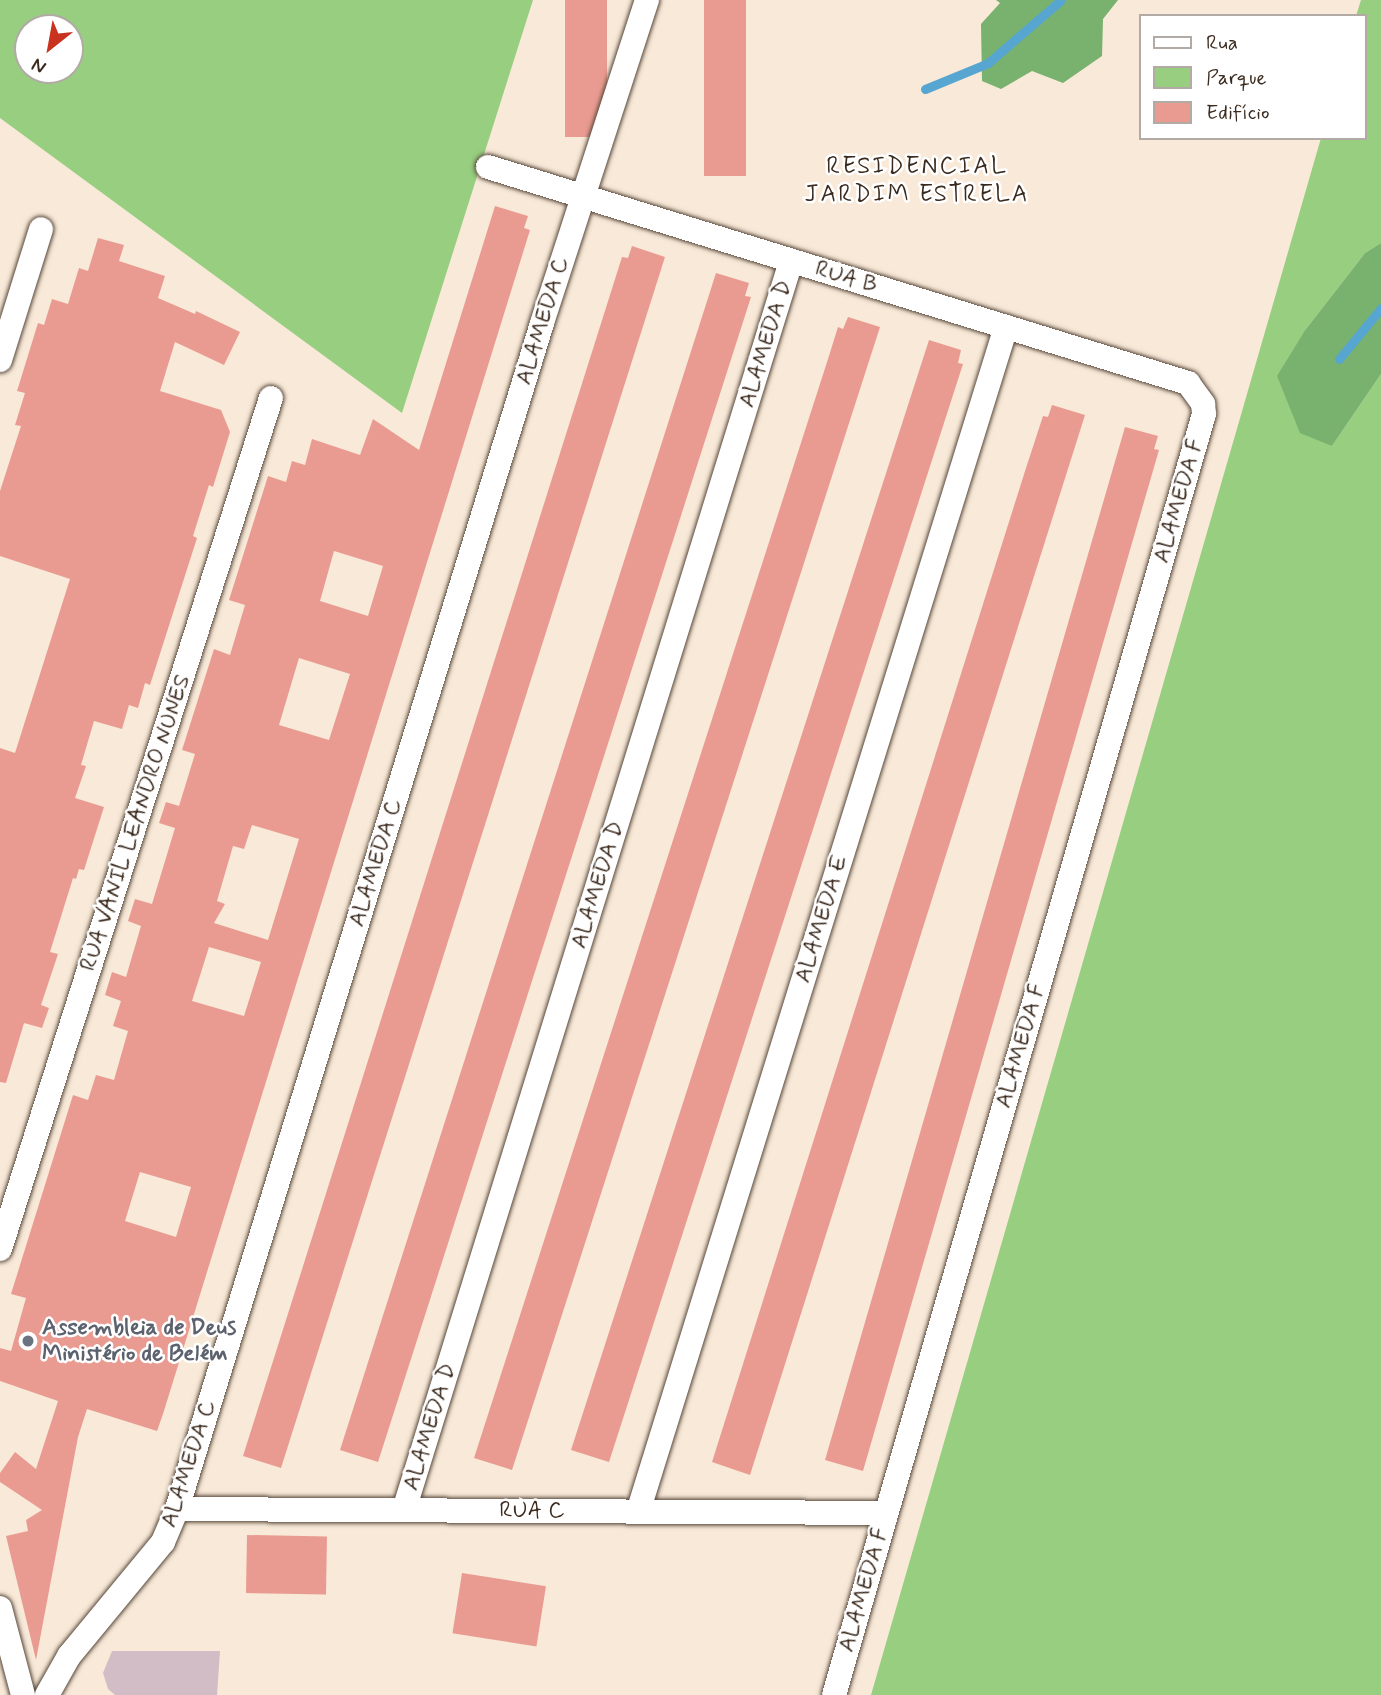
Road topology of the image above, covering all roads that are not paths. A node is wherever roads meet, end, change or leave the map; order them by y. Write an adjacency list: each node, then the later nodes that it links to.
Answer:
1 (647, 0): 3 (street, ALAMEDA C)
2 (488, 167): 3 (street, RUA B)
3 (582, 196): 5 (street, RUA B); 11 (street, ALAMEDA C)
4 (41, 229): 7 (street)
5 (791, 261): 6 (street, RUA B); 12 (street, ALAMEDA D)
6 (1006, 327): 8 (street, RUA B); 13 (street, ALAMEDA E)
7 (0, 360)
8 (1200, 396): 14 (street, ALAMEDA F)
9 (271, 398): 10 (street, RUA VANIL LEANDRO NUNES)
10 (0, 1249)
11 (177, 1509): 12 (street, RUA C); 17 (street, ALAMEDA C)
12 (404, 1510): 13 (street, RUA C)
13 (638, 1512): 14 (street, RUA C)
14 (886, 1513): 18 (street, ALAMEDA F)
15 (0, 1608): 16 (street)
16 (23, 1695)
17 (47, 1695)
18 (834, 1695)

